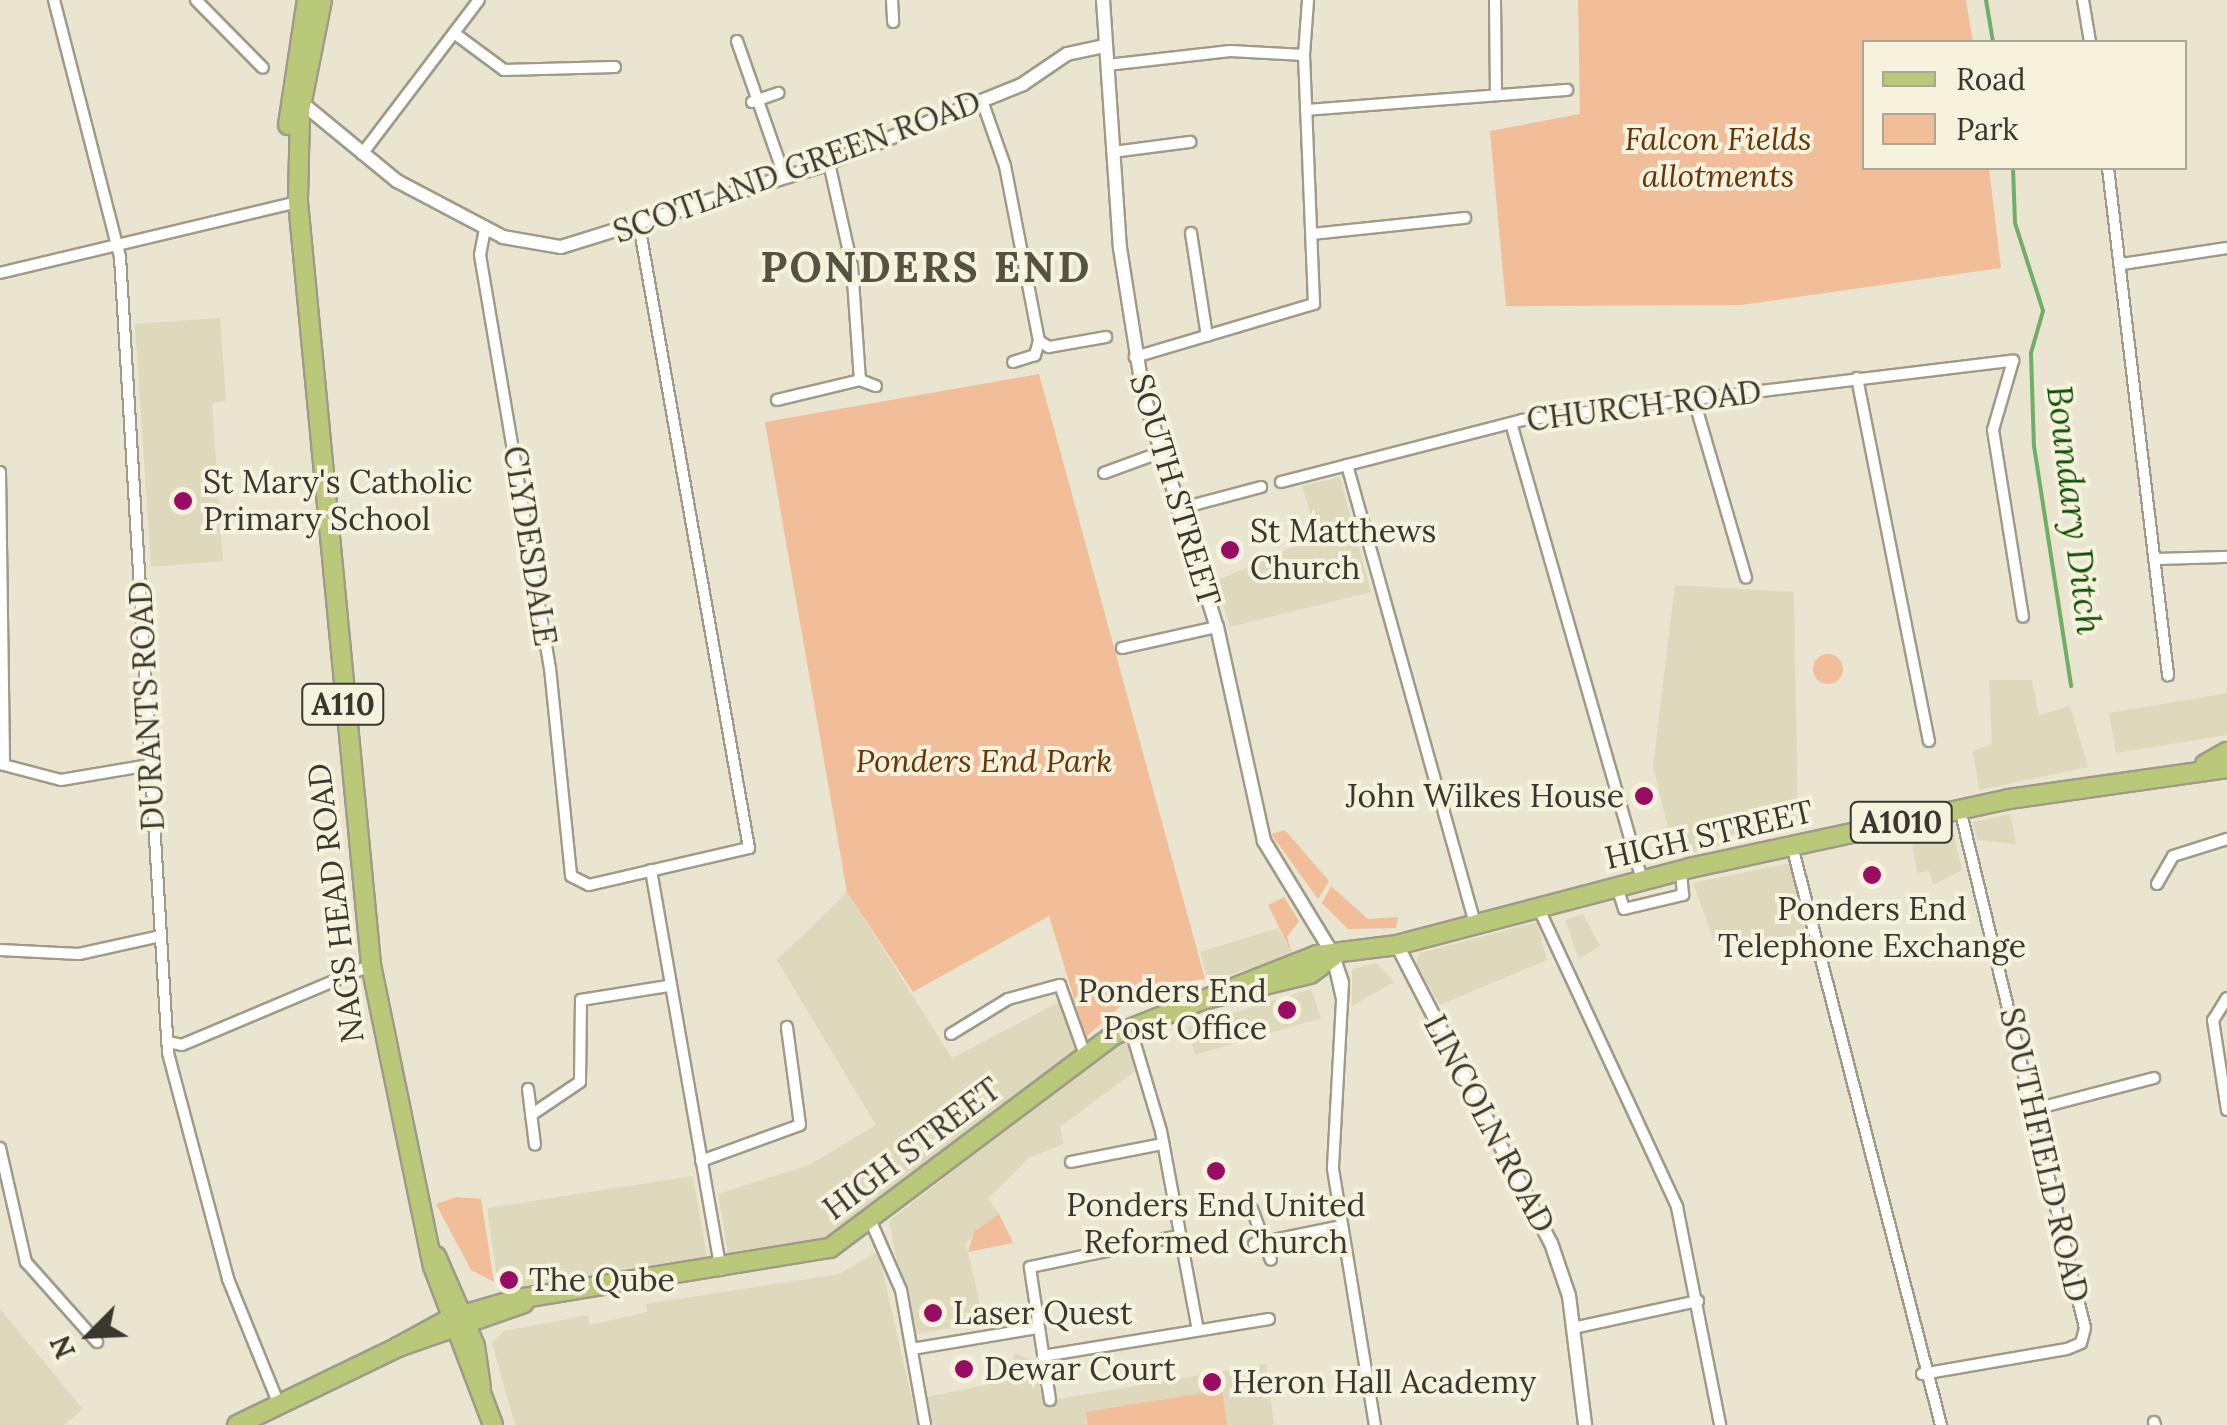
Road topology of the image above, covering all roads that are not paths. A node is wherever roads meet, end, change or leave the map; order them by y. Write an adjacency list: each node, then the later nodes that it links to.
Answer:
1 (54, 0): 41 (street, DURANTS ROAD)
2 (196, 0): 19 (street)
3 (307, 0): 28 (main road, A110)
4 (322, 0): 25 (main road)
5 (479, 0): 12 (street)
6 (892, 0): 11 (street)
7 (1103, 0): 15 (street, SOUTH STREET)
8 (1308, 0): 16 (street)
9 (1495, 0): 22 (street)
10 (2083, 0): 13 (street)
11 (893, 22)
12 (454, 33): 18 (street); 31 (street)
13 (2090, 40)
14 (737, 41): 24 (street)
15 (1106, 46): 17 (street, SOUTH STREET); 23 (street, SCOTLAND GREEN ROAD)
16 (1304, 55): 17 (street); 26 (street)
17 (1107, 65): 30 (street, SOUTH STREET)
18 (615, 67)
19 (263, 68)
20 (1567, 90): 22 (street)
21 (778, 93): 24 (street)
22 (1496, 94): 26 (street)
23 (982, 101): 32 (street, SCOTLAND GREEN ROAD); 47 (street)
24 (752, 102): 34 (street)
25 (302, 103): 27 (street, SCOTLAND GREEN ROAD); 28 (main road)
26 (1306, 110): 39 (street)
27 (330, 128): 28 (street); 31 (street, SCOTLAND GREEN ROAD)
28 (293, 132): 35 (main road, NAGS HEAD ROAD / A110)
29 (1182, 140): 30 (street)
30 (1112, 152): 48 (street, SOUTH STREET)
31 (362, 154): 38 (street, SCOTLAND GREEN ROAD)
32 (828, 163): 34 (street, SCOTLAND GREEN ROAD); 51 (street)
33 (2108, 170): 43 (street)
34 (785, 178): 37 (street, SCOTLAND GREEN ROAD)
35 (298, 202): 41 (street); 90 (main road, NAGS HEAD ROAD / A110)
36 (1465, 218): 39 (street)
37 (639, 226): 38 (street, SCOTLAND GREEN ROAD); 79 (street)
38 (484, 229): 79 (street, CLYDESDALE)
39 (1312, 234): 45 (street)
40 (1195, 240): 45 (street)
41 (118, 241): 44 (street); 73 (street, DURANTS ROAD)
42 (2227, 248): 43 (street)
43 (2122, 264): 64 (street)
44 (0, 274)
45 (1207, 336): 48 (street)
46 (1106, 337): 47 (street)
47 (1039, 341): 49 (street)
48 (1136, 357): 56 (street, SOUTH STREET)
49 (1013, 362)
50 (1857, 378): 54 (street, CHURCH ROAD); 66 (street, CHURCH ROAD); 70 (street)
51 (860, 380): 52 (street); 53 (street)
52 (876, 386)
53 (777, 400)
54 (1694, 400): 55 (street, CHURCH ROAD); 65 (street)
55 (1511, 423): 57 (street, CHURCH ROAD); 81 (street)
56 (1160, 454): 59 (street); 62 (street, SOUTH STREET)
57 (1348, 465): 60 (street, CHURCH ROAD); 85 (street)
58 (0, 472): 72 (street)
59 (1104, 473)
60 (1280, 482)
61 (1261, 487): 62 (street)
62 (1178, 509): 67 (street, SOUTH STREET)
63 (2227, 557): 64 (street)
64 (2154, 559): 69 (street)
65 (1746, 578)
66 (2022, 617)
67 (1217, 627): 68 (street); 89 (street, SOUTH STREET)
68 (1122, 648)
69 (2168, 674)
70 (1929, 741)
71 (2227, 752): 74 (main road, A1010)
72 (2, 764): 73 (street)
73 (150, 764): 86 (street, DURANTS ROAD)
74 (2205, 764): 75 (main road, A1010); 76 (main road, HIGH STREET / A1010)
75 (2227, 768)
76 (1960, 809): 78 (main road, HIGH STREET / A1010); 100 (street, SOUTHFIELD ROAD)
77 (2227, 839): 82 (street)
78 (1792, 846): 80 (main road, HIGH STREET / A1010); 124 (street)
79 (651, 870): 91 (street)
80 (1681, 870): 81 (main road, HIGH STREET / A1010); 83 (street)
81 (1642, 880): 83 (main road, HIGH STREET / A1010)
82 (2157, 884)
83 (1617, 886): 84 (main road, HIGH STREET / A1010)
84 (1537, 906): 85 (main road, HIGH STREET / A1010); 115 (street)
85 (1475, 923): 87 (main road, HIGH STREET / A1010)
86 (161, 936): 88 (street); 96 (street, DURANTS ROAD)
87 (1397, 946): 89 (main road, HIGH STREET / A1010); 119 (street, LINCOLN ROAD)
88 (0, 950)
89 (1334, 956): 94 (main road, HIGH STREET / A1010); 110 (street)
90 (372, 965): 96 (street); 117 (main road, NAGS HEAD ROAD / A110)
91 (668, 986): 102 (street); 106 (street)
92 (2227, 998): 101 (street)
93 (787, 1027): 106 (street)
94 (1130, 1027): 97 (main road, HIGH STREET / A1010); 103 (street)
95 (951, 1034): 97 (street)
96 (168, 1042): 126 (street, DURANTS ROAD)
97 (1086, 1055): 109 (main road, HIGH STREET / A1010)
98 (2154, 1078): 100 (street)
99 (528, 1089): 102 (street)
100 (2036, 1109): 124 (street, SOUTHFIELD ROAD)
101 (2227, 1110)
102 (531, 1115): 104 (street)
103 (1163, 1144): 107 (street); 111 (street)
104 (535, 1146)
105 (0, 1148): 121 (street)
106 (701, 1162): 114 (street)
107 (1071, 1162)
108 (1252, 1210): 112 (street)
109 (872, 1224): 114 (main road, HIGH STREET / A1010); 122 (street)
110 (1342, 1226): 112 (street); 130 (street)
111 (1179, 1236): 118 (street); 120 (street)
112 (1260, 1243): 113 (street)
113 (1271, 1260)
114 (721, 1270): 117 (main road, HIGH STREET / A1010)
115 (1698, 1301): 119 (street); 132 (street)
116 (1269, 1319): 120 (street)
117 (458, 1323): 126 (main road, HIGH STREET / A1010); 128 (main road, A110)
118 (1038, 1328): 122 (street); 123 (street)
119 (1573, 1328): 131 (street, LINCOLN ROAD)
120 (1198, 1330): 123 (street)
121 (97, 1342)
122 (912, 1348): 129 (street)
123 (1043, 1356): 125 (street)
124 (1922, 1374): 133 (street)
125 (1050, 1400)
126 (278, 1402): 127 (main road, HIGH STREET / A1010)
127 (237, 1425)
128 (493, 1425)
129 (925, 1425)
130 (1375, 1425)
131 (1585, 1425)
132 (1720, 1425)
133 (1941, 1425)

